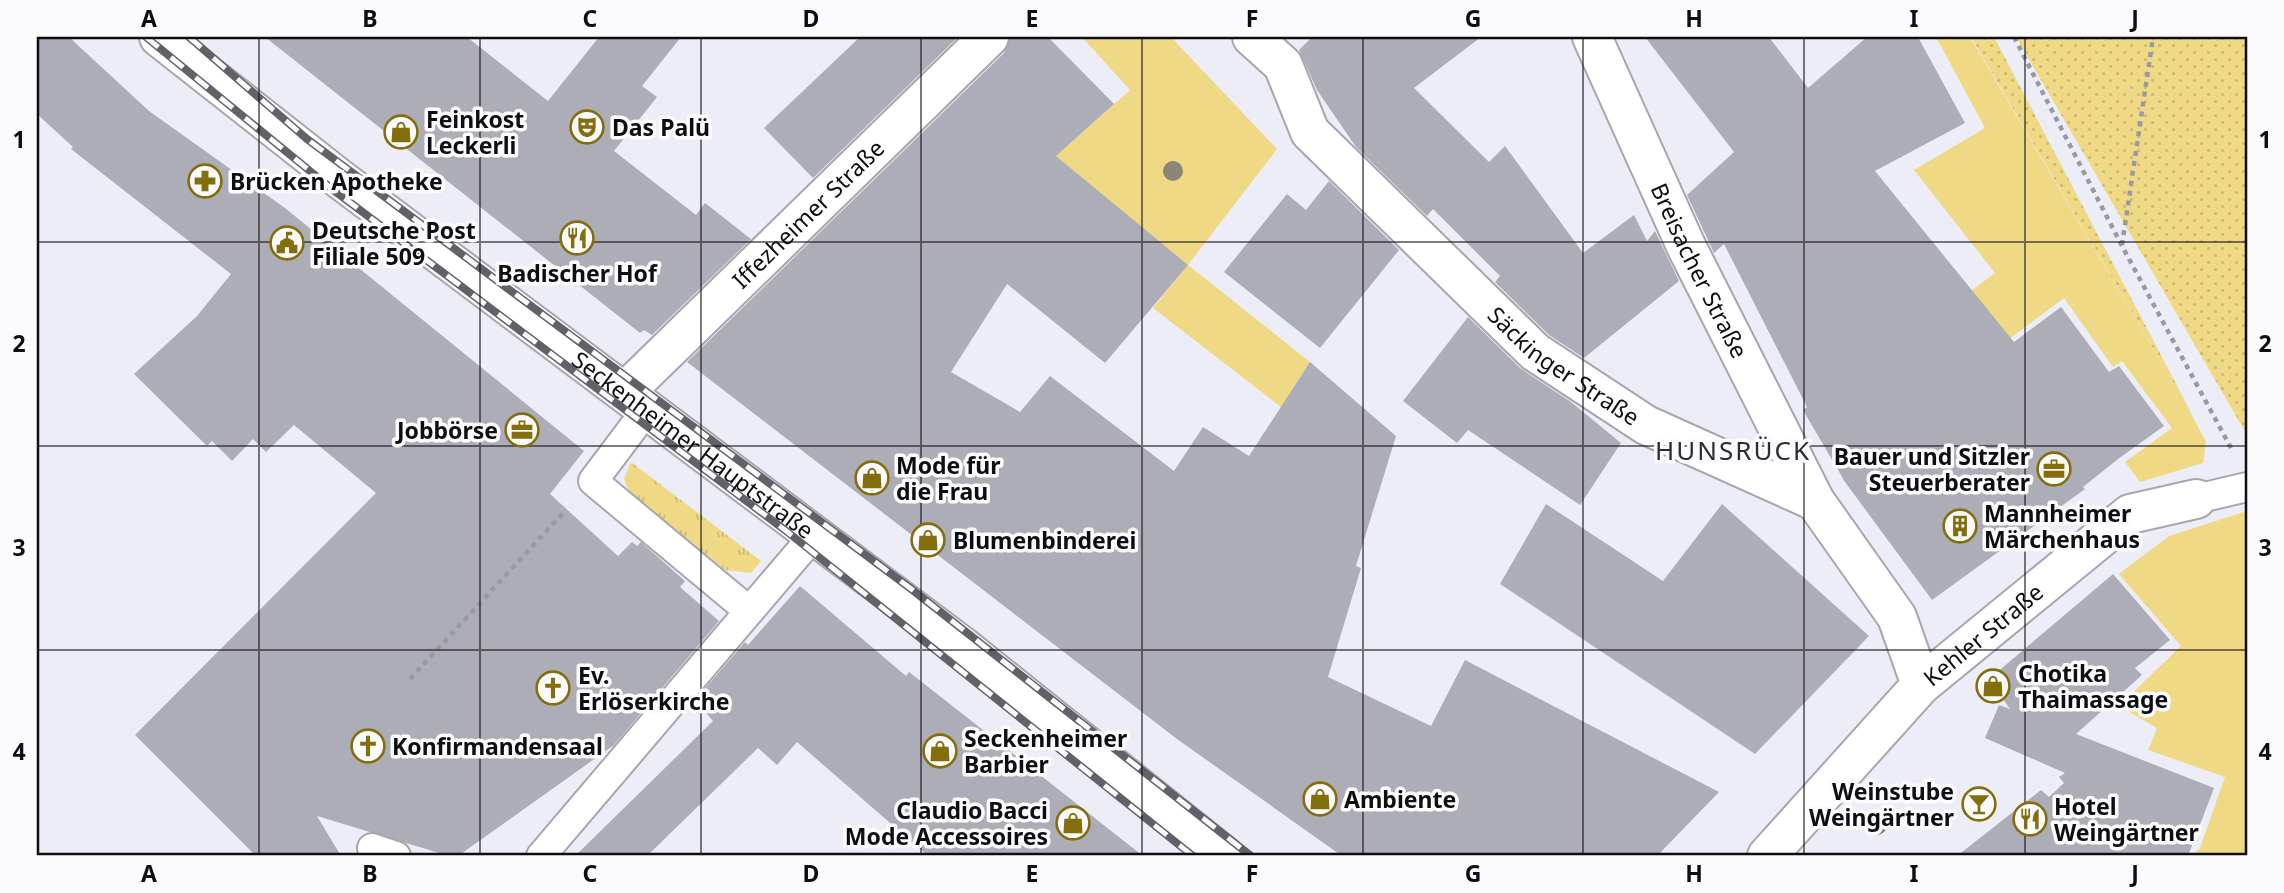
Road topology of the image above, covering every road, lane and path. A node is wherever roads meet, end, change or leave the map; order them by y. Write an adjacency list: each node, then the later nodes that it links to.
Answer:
1 (159, 37): 8 (street, Seckenheimer Hauptstraße)
2 (989, 37): 8 (street, Iffezheimer Straße)
3 (1252, 37): 13 (street, Säckinger Straße)
4 (1592, 37): 13 (street, Breisacher Straße)
5 (2014, 37): 7 (path)
6 (2153, 37): 7 (path)
7 (2122, 246): 9 (path)
8 (637, 400): 10 (lane); 14 (street, Seckenheimer Hauptstraße)
9 (2234, 453)
10 (593, 481): 15 (lane); 16 (path)
11 (2247, 487): 12 (lane, Kehler Straße)
12 (2196, 499): 17 (street, Kehler Straße)
13 (1815, 501): 17 (street)
14 (815, 534): 15 (lane); 19 (street, Seckenheimer Hauptstraße)
15 (749, 611): 18 (lane)
16 (410, 679)
17 (1922, 685): 20 (street, Kehler Straße)
18 (541, 856)
19 (1224, 856)
20 (1768, 856)

